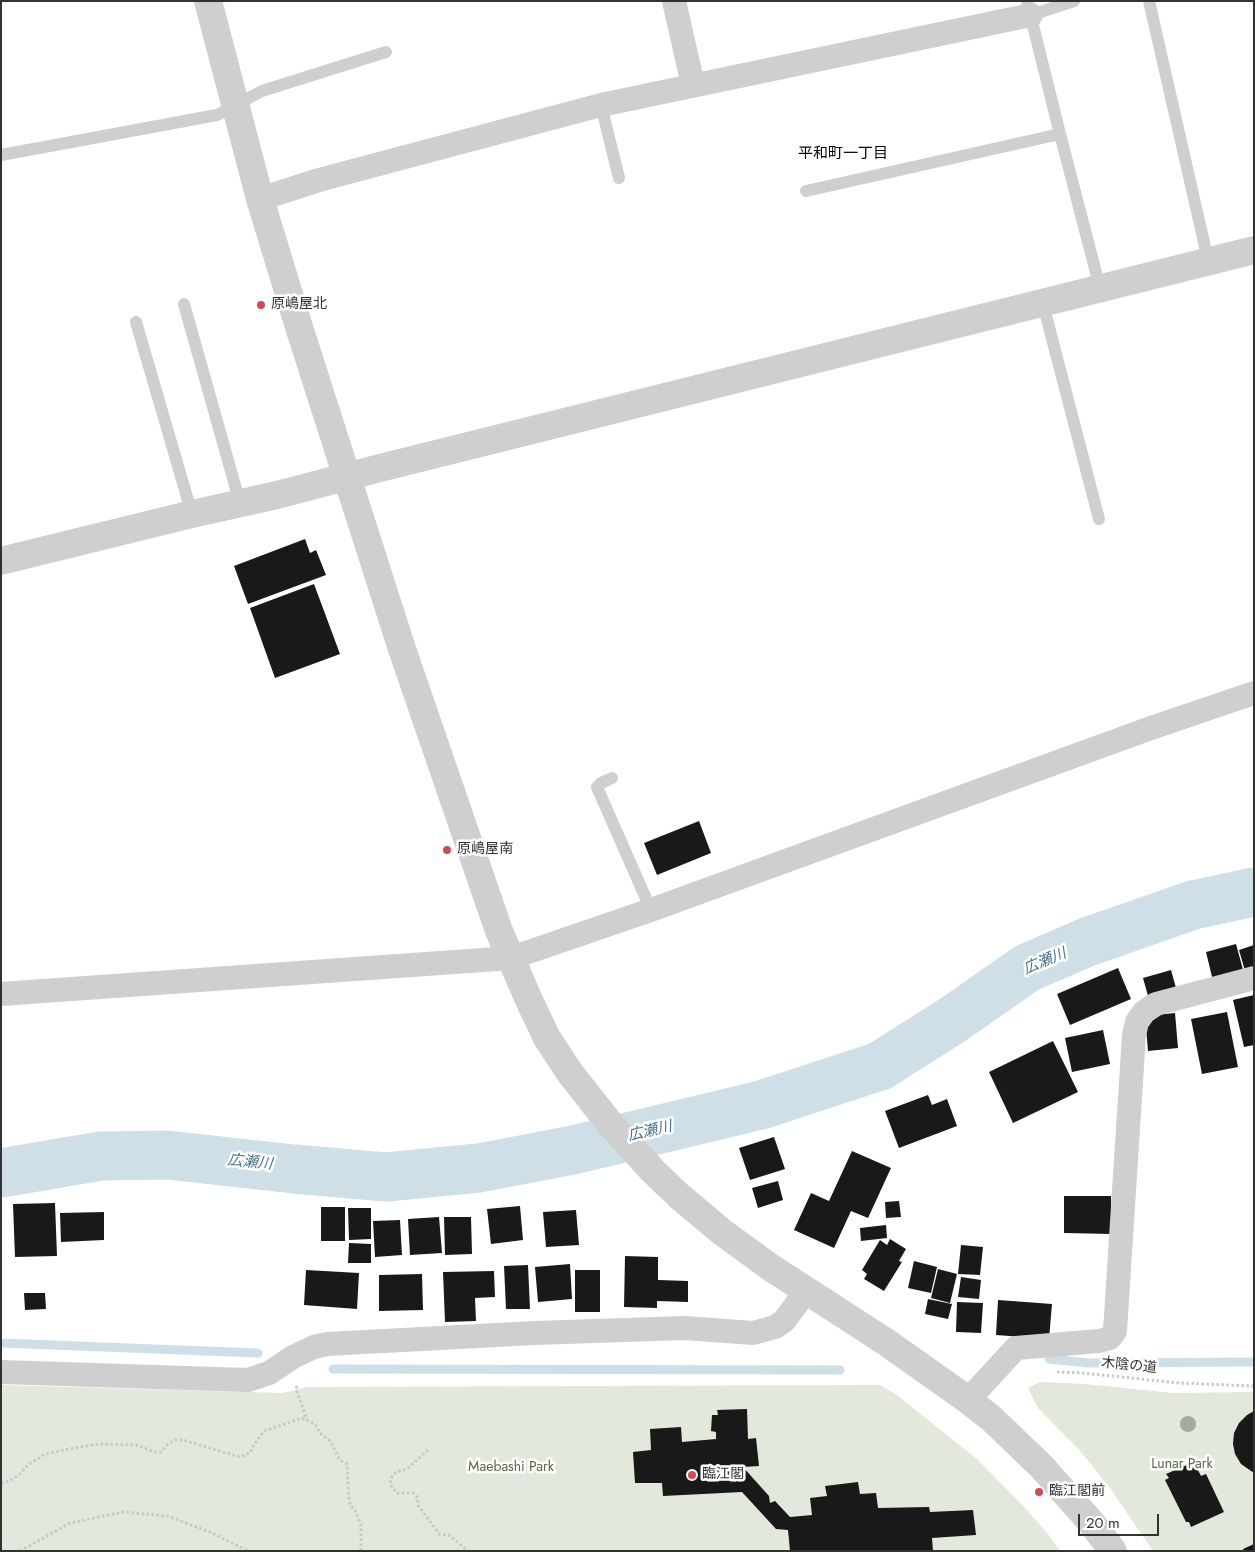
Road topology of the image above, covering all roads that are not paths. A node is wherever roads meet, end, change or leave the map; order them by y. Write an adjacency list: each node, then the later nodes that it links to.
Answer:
1 (208, 1): 9 (street)
2 (674, 1): 7 (street)
3 (1074, 1): 5 (lane)
4 (1149, 1): 16 (lane)
5 (1029, 8): 7 (street); 10 (lane)
6 (386, 52): 9 (lane)
7 (693, 85): 8 (street)
8 (601, 105): 12 (lane); 14 (street)
9 (235, 106): 11 (lane); 14 (street)
10 (1060, 134): 13 (lane); 17 (lane)
11 (1, 155)
12 (619, 178)
13 (806, 191)
14 (260, 199): 21 (street)
15 (1254, 250): 16 (street)
16 (1208, 260): 17 (street)
17 (1100, 288): 19 (street)
18 (184, 304): 22 (lane)
19 (1042, 304): 21 (street); 24 (lane)
20 (136, 322): 23 (lane)
21 (347, 476): 22 (street); 29 (street)
22 (240, 503): 23 (street)
23 (192, 514): 25 (street)
24 (1099, 519)
25 (1, 561)
26 (1254, 693): 28 (street)
27 (612, 778): 28 (lane)
28 (651, 910): 29 (street)
29 (510, 958): 31 (street); 32 (street)
30 (1254, 978): 34 (street)
31 (1, 994)
32 (807, 1290): 33 (street); 34 (street)
33 (1, 1372)
34 (968, 1400): 35 (street)
35 (1113, 1551)

